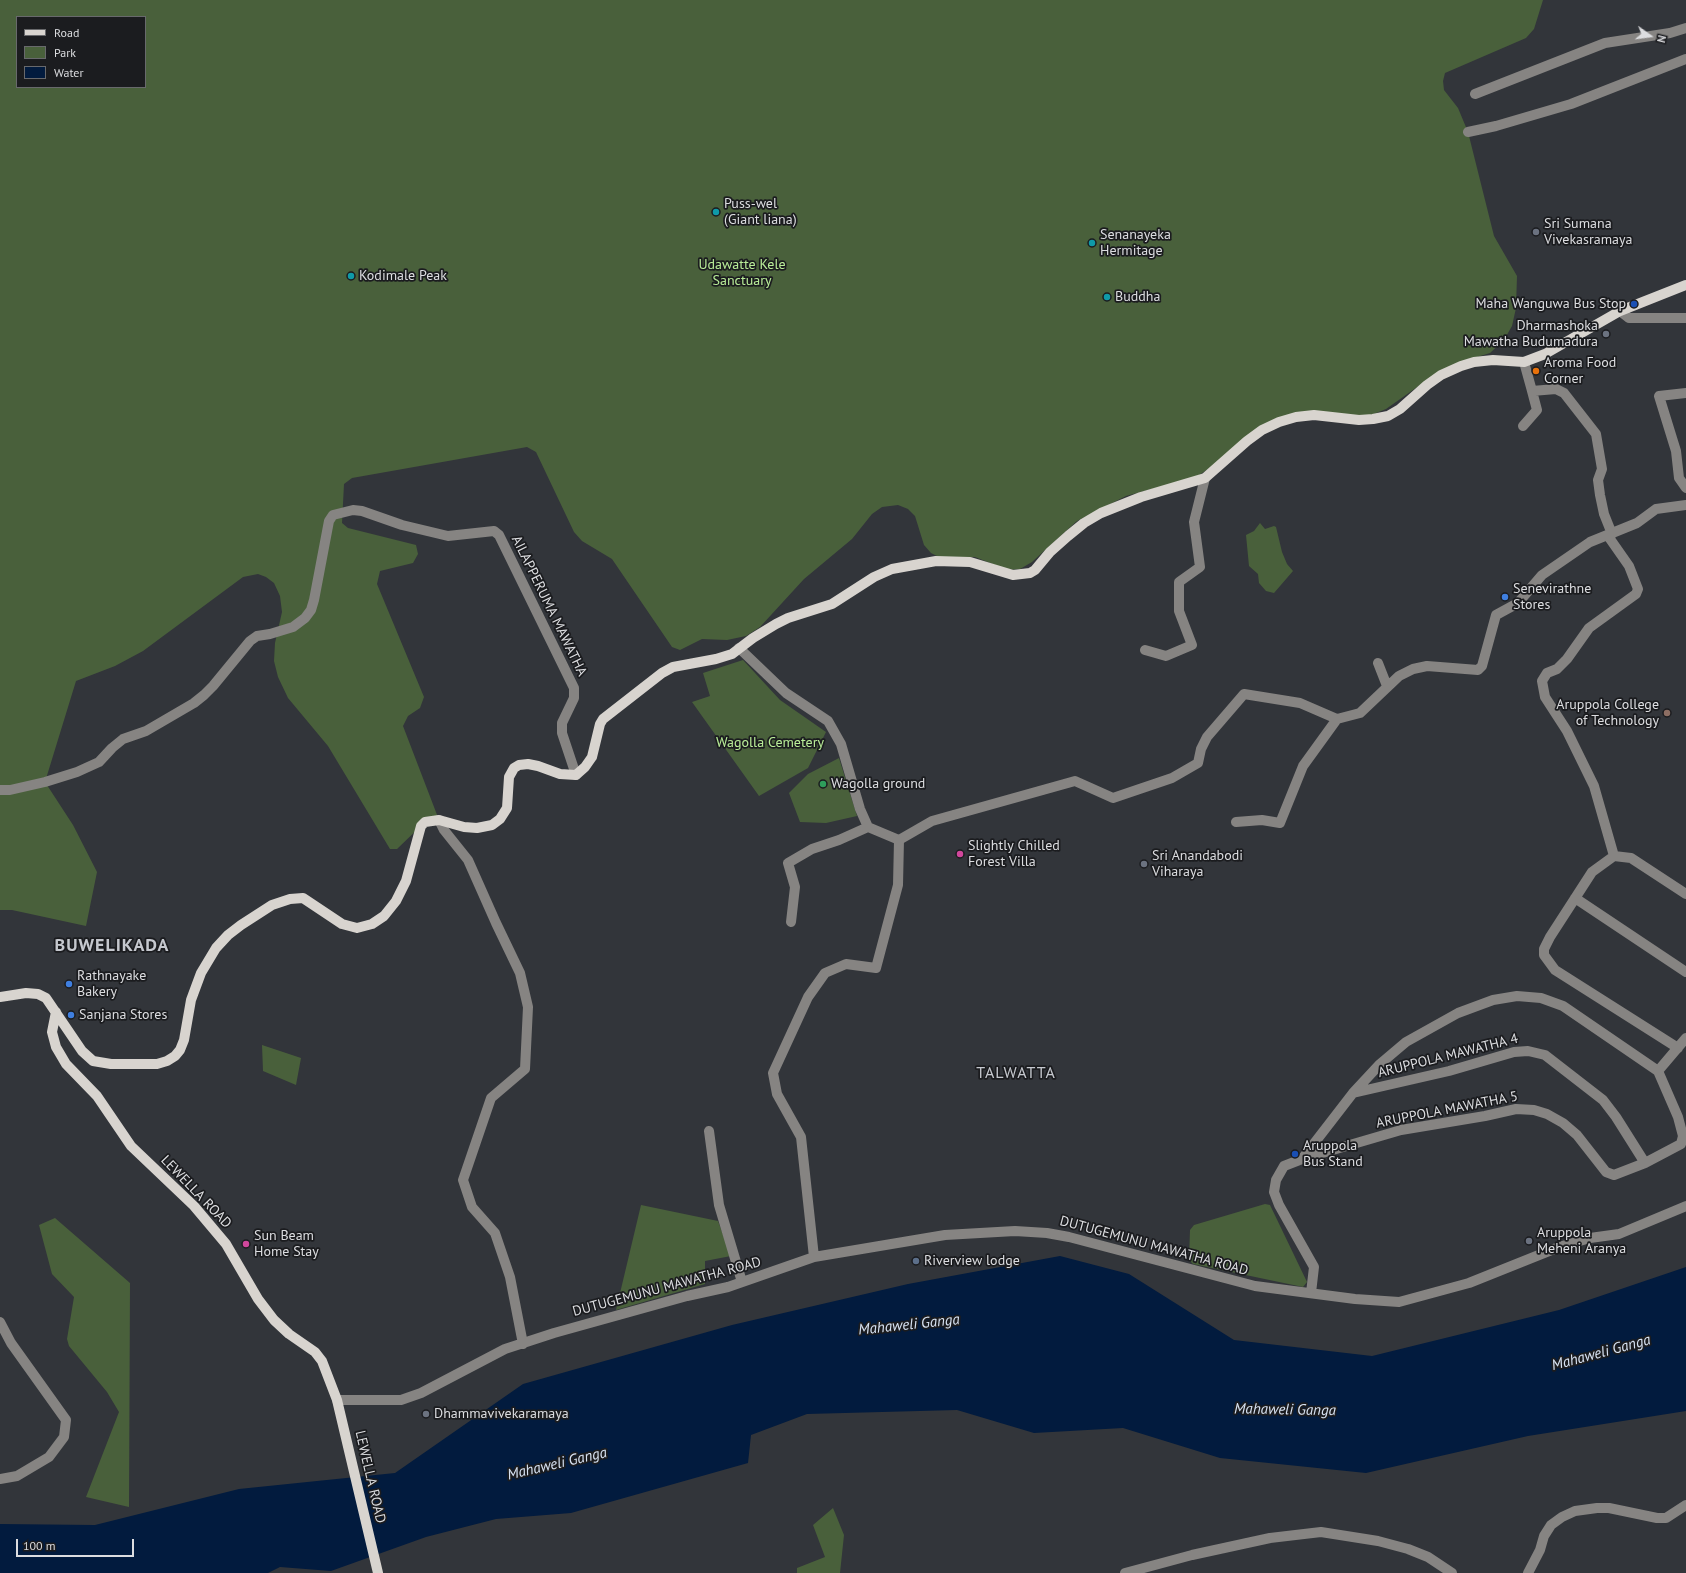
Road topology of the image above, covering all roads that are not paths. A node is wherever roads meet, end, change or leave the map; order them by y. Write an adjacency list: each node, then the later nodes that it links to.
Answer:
1 (1686, 28): 3 (street)
2 (1686, 59): 4 (street)
3 (1475, 94)
4 (1468, 132)
5 (1686, 285): 6 (main road)
6 (1620, 311): 7 (street); 8 (main road)
7 (1686, 318)
8 (1524, 362): 9 (street); 12 (main road)
9 (1532, 391): 11 (street); 15 (street)
10 (1686, 393): 13 (street)
11 (1523, 426)
12 (1205, 478): 16 (main road); 17 (street)
13 (1686, 488)
14 (1686, 505): 15 (street)
15 (1610, 535): 19 (street); 27 (street)
16 (739, 648): 21 (main road); 25 (street)
17 (1145, 650)
18 (1378, 663): 19 (street)
19 (1387, 686): 20 (street)
20 (1337, 719): 24 (street); 26 (street)
21 (576, 775): 22 (street, AILAPPERUMA MAWATHA); 23 (main road)
22 (0, 790)
23 (439, 820): 33 (main road); 47 (street)
24 (1236, 822)
25 (868, 827): 26 (street); 30 (street)
26 (898, 840): 43 (street)
27 (1614, 856): 28 (street); 29 (street)
28 (1686, 894)
29 (1575, 898): 31 (street); 35 (street)
30 (791, 922)
31 (1686, 972)
32 (0, 997): 33 (main road)
33 (56, 1012): 48 (main road, LEWELLA ROAD)
34 (1686, 1038): 35 (street)
35 (1678, 1048): 36 (street)
36 (1658, 1071): 37 (street); 39 (street, ARUPPOLA MAWATHA 5)
37 (1353, 1093): 40 (street); 41 (street, ARUPPOLA MAWATHA 4)
38 (708, 1131): 44 (street)
39 (1685, 1136): 41 (street, ARUPPOLA MAWATHA 5)
40 (1302, 1159): 41 (street, ARUPPOLA MAWATHA 5); 45 (street, ARUPPOLA MAWATHA 5)
41 (1645, 1163)
42 (1686, 1206): 45 (street, DUTUGEMUNU MAWATHA ROAD)
43 (814, 1257): 44 (street, DUTUGEMUNU MAWATHA ROAD); 45 (street, DUTUGEMUNU MAWATHA ROAD)
44 (742, 1282): 47 (street, DUTUGEMUNU MAWATHA ROAD)
45 (1311, 1293)
46 (0, 1322): 49 (street)
47 (523, 1344): 48 (street, DUTUGEMUNU MAWATHA ROAD)
48 (337, 1400): 51 (main road, LEWELLA ROAD)
49 (0, 1479)
50 (1686, 1505): 54 (street)
51 (377, 1571)
52 (1125, 1573): 53 (street)
53 (1452, 1573)
54 (1528, 1573)

